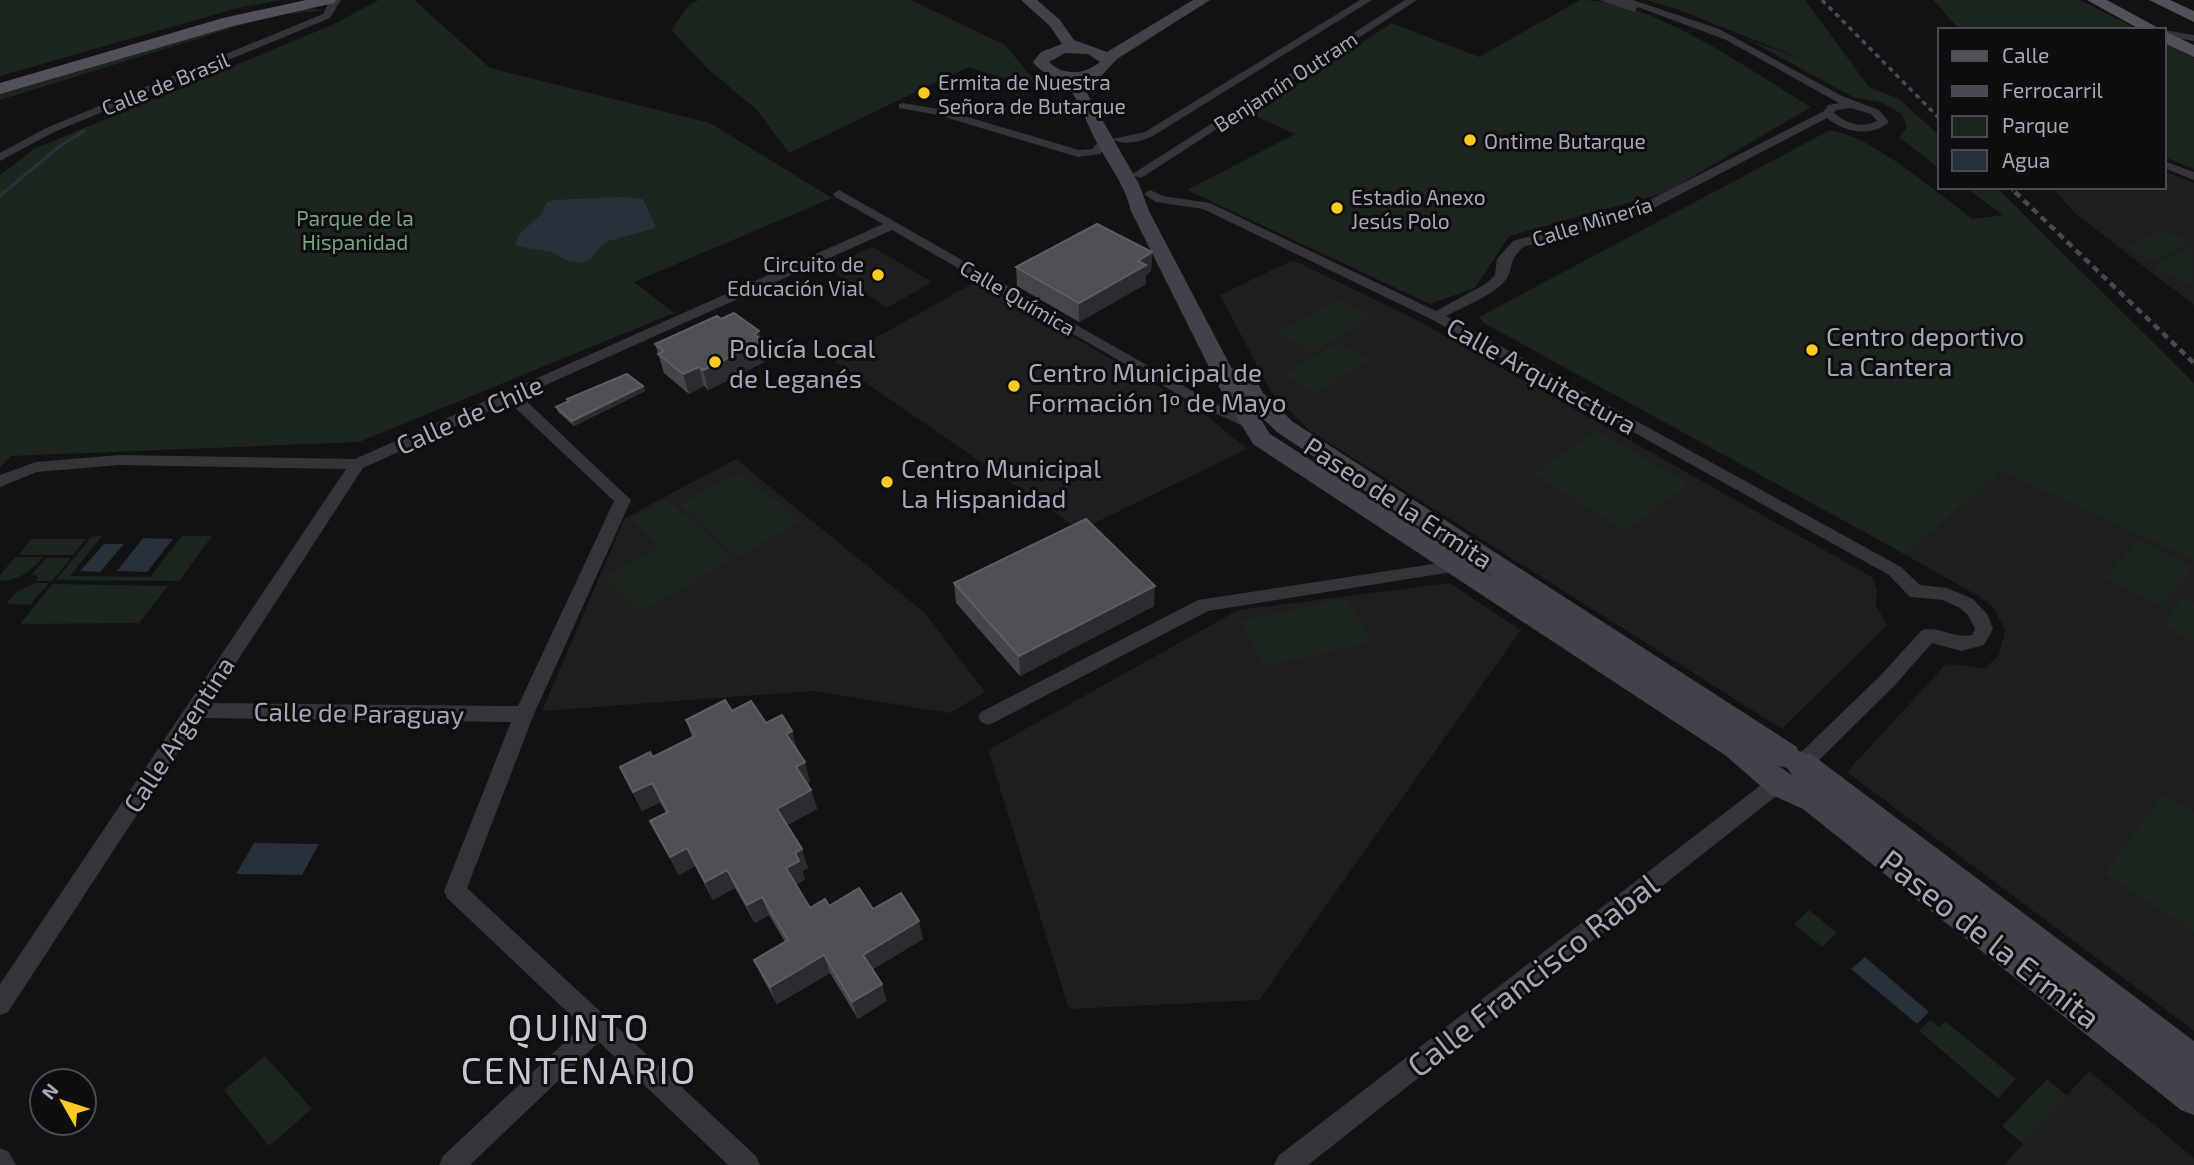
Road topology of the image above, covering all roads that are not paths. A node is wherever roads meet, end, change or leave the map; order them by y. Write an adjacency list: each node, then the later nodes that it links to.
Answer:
1 (1010, 0): 19 (main road)
2 (1028, 0): 18 (main road)
3 (1186, 0): 18 (main road)
4 (1203, 0): 21 (main road)
5 (1367, 0): 29 (street, Benjamín Outram)
6 (1412, 0): 33 (street, Benjamín Outram)
7 (1604, 0): 28 (street)
8 (1623, 0): 26 (street)
9 (2095, 0): 14 (main road)
10 (2157, 0): 13 (main road)
11 (301, 3): 12 (main road); 24 (main road); 25 (main road)
12 (331, 3): 31 (street, Calle de Brasil)
13 (2194, 17)
14 (2152, 28)
15 (2166, 34): 17 (street)
16 (2166, 35): 20 (main road)
17 (2194, 38)
18 (1083, 49): 19 (main road); 21 (main road)
19 (1053, 51): 23 (main road, Paseo de la Ermita)
20 (2194, 52)
21 (1107, 61): 22 (main road)
22 (1094, 73): 23 (main road); 29 (main road, Paseo de la Ermita)
23 (1066, 76): 29 (main road, Paseo de la Ermita)
24 (0, 81)
25 (0, 89)
26 (1852, 105): 28 (street, Calle Minería); 28 (street)
27 (903, 106): 30 (street)
28 (1831, 115): 37 (street, Calle Minería)
29 (1111, 140): 30 (street); 33 (main road, Paseo de la Ermita)
30 (1086, 155): 33 (street)
31 (0, 158)
32 (2166, 165): 34 (street)
33 (1130, 172): 37 (street, Calle Arquitectura); 38 (main road, Paseo de la Ermita); 49 (main road, Paseo de la Ermita)
34 (2194, 176)
35 (839, 194): 36 (street, Calle Química)
36 (892, 225): 39 (street, Calle de Chile); 40 (street, Calle Química)
37 (1436, 316): 45 (street, Calle Arquitectura)
38 (1230, 387): 40 (street); 41 (main road, Paseo de la Ermita)
39 (511, 395): 42 (street, Calle de Chile); 47 (street)
40 (1198, 400): 41 (street, Calle Química)
41 (1250, 424): 44 (main road, Paseo de la Ermita)
42 (357, 464): 43 (street, Calle de Chile); 46 (street, Calle Argentina)
43 (0, 482)
44 (1459, 566): 48 (street, Paseo de la Ermita); 49 (main road, Paseo de la Ermita)
45 (1928, 635): 49 (street, Calle Francisco Rabal)
46 (194, 710): 47 (street, Calle de Paraguay); 50 (street, Calle Argentina)
47 (524, 714): 51 (street)
48 (988, 717)
49 (1787, 772): 52 (main road, Paseo de la Ermita); 53 (main road, Paseo de la Ermita); 56 (street, Calle Francisco Rabal)
50 (0, 1004)
51 (598, 1027): 54 (street); 55 (street)
52 (2194, 1063)
53 (2194, 1097)
54 (452, 1165)
55 (747, 1165)
56 (1287, 1165)

